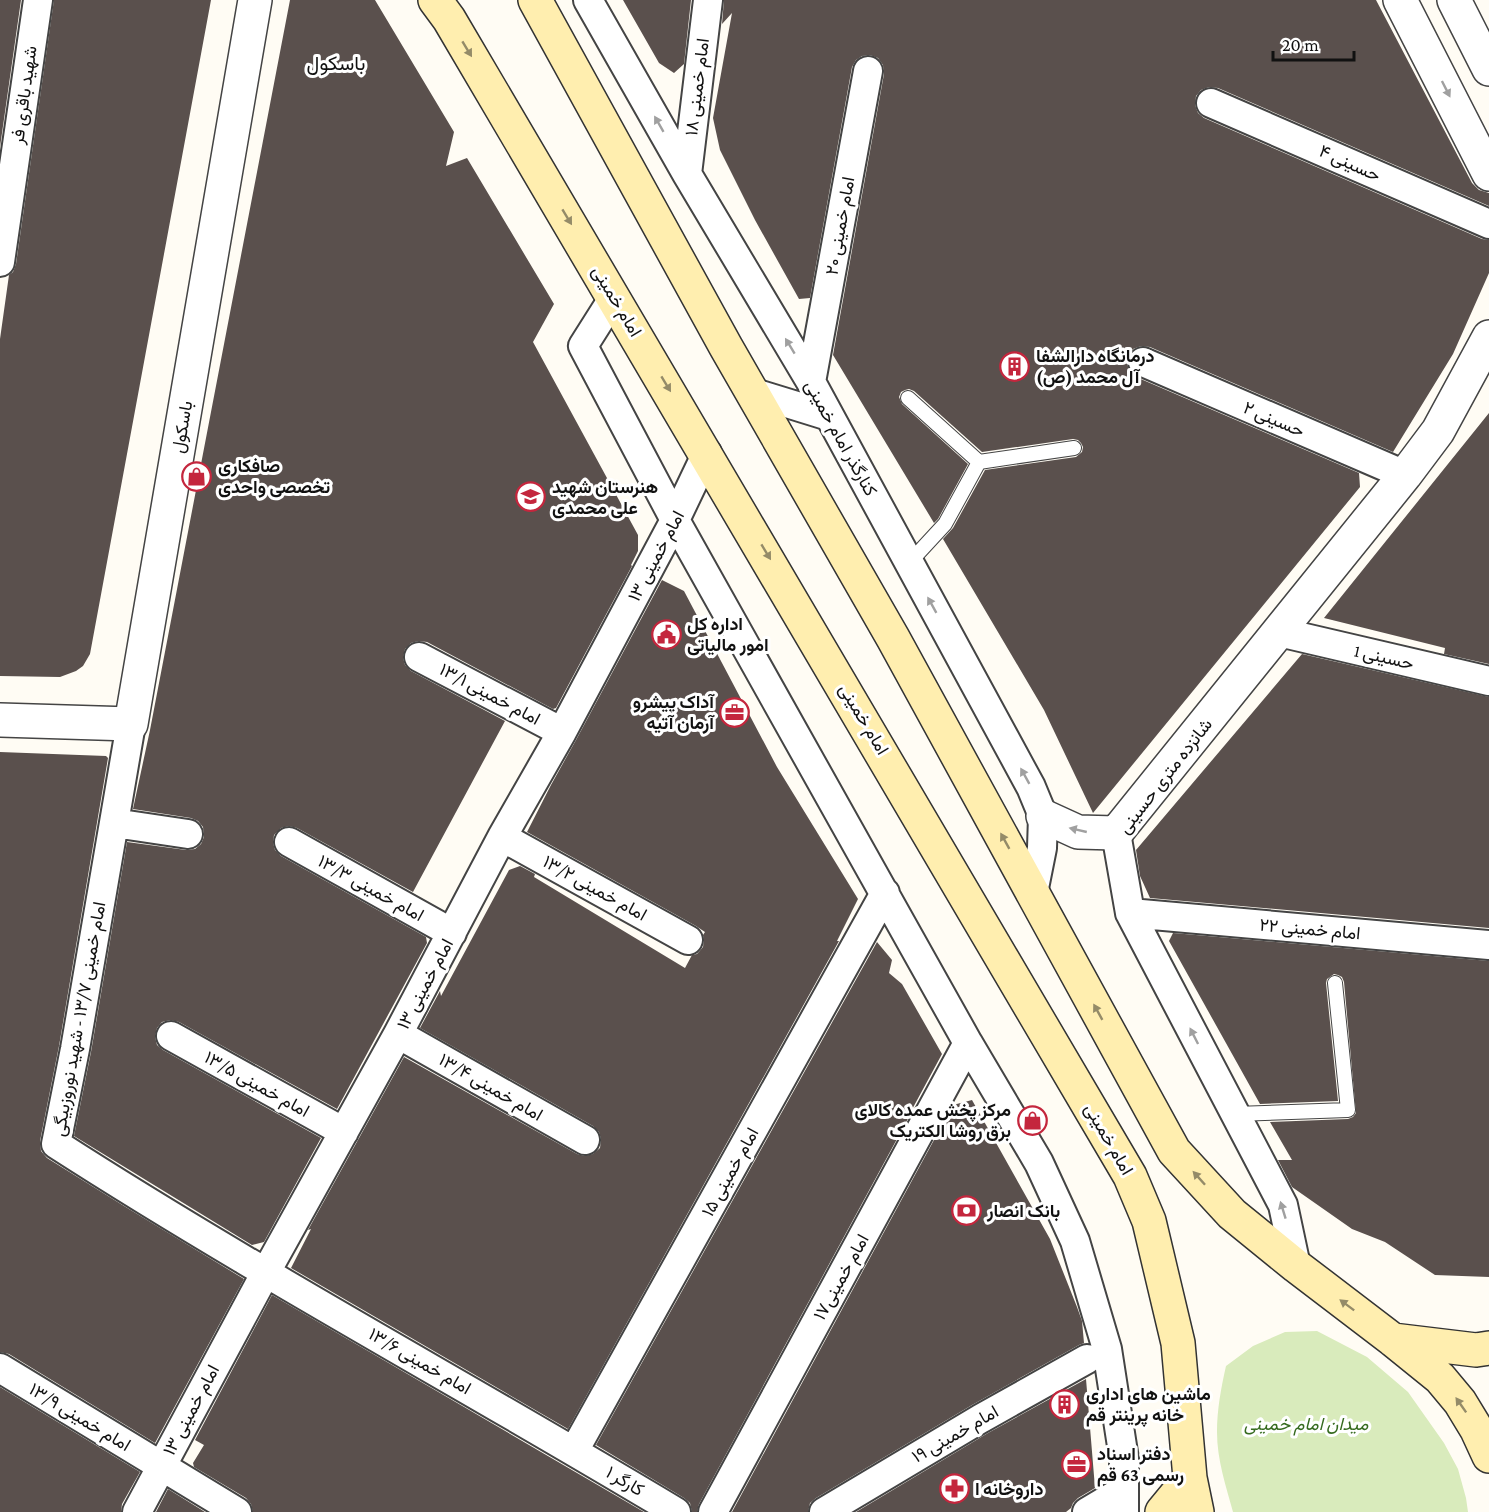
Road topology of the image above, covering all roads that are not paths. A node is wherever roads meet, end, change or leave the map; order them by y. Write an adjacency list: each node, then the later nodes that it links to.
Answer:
1 (38, 0): 15 (street, شهید باقری فر)
2 (255, 0): 33 (street, باسکول)
3 (535, 0): 20 (main road)
4 (588, 0): 12 (street, کنارگذر امام خمینی, one-way to 4)
5 (708, 0): 12 (street, امام خمینی ۱۸)
6 (1400, 0): 13 (street, one-way to 13)
7 (1454, 0): 9 (street)
8 (442, 6): 16 (main road, امام خمینی, one-way to 16)
9 (1489, 69)
10 (868, 70): 19 (street, امام خمینی ۲۰)
11 (1210, 103): 14 (street, حسینی ۴)
12 (687, 174): 19 (street, کنارگذر امام خمینی, one-way to 12)
13 (1489, 174)
14 (1489, 224)
15 (0, 262)
16 (614, 297): 24 (main road, امام خمینی, one-way to 24); 27 (street)
17 (1489, 337): 26 (street, شانزده متری حسینی)
18 (1143, 363): 26 (street, حسینی ۲)
19 (811, 382): 22 (street, کنارگذر امام خمینی)
20 (752, 392): 22 (street); 42 (main road, one-way to 20)
21 (908, 398): 25 (lane)
22 (829, 416): 28 (street, کنارگذر امام خمینی)
23 (1074, 448): 25 (lane)
24 (707, 453): 27 (street, امام خمینی ۱۳); 63 (main road, امام خمینی, one-way to 63)
25 (979, 462): 28 (lane)
26 (1405, 475): 29 (street, شانزده متری حسینی)
27 (675, 520): 34 (street, امام خمینی ۱۳); 41 (street)
28 (909, 563): 35 (street, کنارگذر امام خمینی, one-way to 28)
29 (1279, 632): 31 (street, حسینی 1); 37 (street, شانزده متری حسینی)
30 (419, 657): 34 (street, امام خمینی ۱۳/۱)
31 (1489, 681)
32 (0, 720): 33 (street)
33 (131, 724): 36 (street, امام خمینی ۱۳/۷ - شهید نوروزبیگی)
34 (562, 732): 39 (street, امام خمینی ۱۳)
35 (1043, 816): 37 (street, one-way to 35); 42 (street, کنارگذر امام خمینی)
36 (114, 823): 38 (street); 55 (street, امام خمینی ۱۳/۷ - شهید نوروزبیگی)
37 (1116, 833): 43 (street, شانزده متری حسینی)
38 (188, 834)
39 (502, 837): 44 (street, امام خمینی ۱۳); 45 (street, امام خمینی ۱۳/۲)
40 (289, 842): 44 (street, امام خمینی ۱۳/۳)
41 (885, 893): 50 (street); 60 (street, امام خمینی ۱۵)
42 (1033, 893): 54 (main road, one-way to 42)
43 (1130, 913): 46 (street, امام خمینی ۲۲); 51 (street, شانزده متری حسینی, one-way to 43)
44 (452, 933): 48 (street, امام خمینی ۱۳)
45 (688, 940)
46 (1489, 945)
47 (1335, 983): 51 (lane)
48 (398, 1034): 52 (street, امام خمینی ۱۳); 53 (street, امام خمینی ۱۳/۴)
49 (171, 1036): 52 (street, امام خمینی ۱۳/۵)
50 (968, 1043): 64 (street); 68 (street, امام خمینی۱۷)
51 (1235, 1114): 54 (street, شانزده متری حسینی, one-way to 51)
52 (344, 1132): 55 (street, امام خمینی ۱۳)
53 (585, 1140)
54 (1296, 1266): 56 (main road, one-way to 54)
55 (266, 1272): 60 (street, امام خمینی ۱۳/۶); 62 (street, امام خمینی ۱۳)
56 (1394, 1340): 57 (main road); 61 (main road, one-way to 56)
57 (1489, 1348)
58 (1087, 1359): 69 (street, امام خمینی ۱۹)
59 (0, 1368): 62 (street, امام خمینی ۱۳/۹)
60 (574, 1451): 67 (street, کارگر ۱)
61 (1489, 1456)
62 (161, 1466): 65 (street, امام خمینی ۱۳); 66 (street, امام خمینی ۱۳/۹)
63 (1190, 1478): 71 (main road); 72 (main road)
64 (1124, 1501): 70 (street)
65 (137, 1512)
66 (237, 1512)
67 (676, 1512)
68 (713, 1512)
69 (824, 1512)
70 (1087, 1512)
71 (1162, 1512)
72 (1197, 1512)

